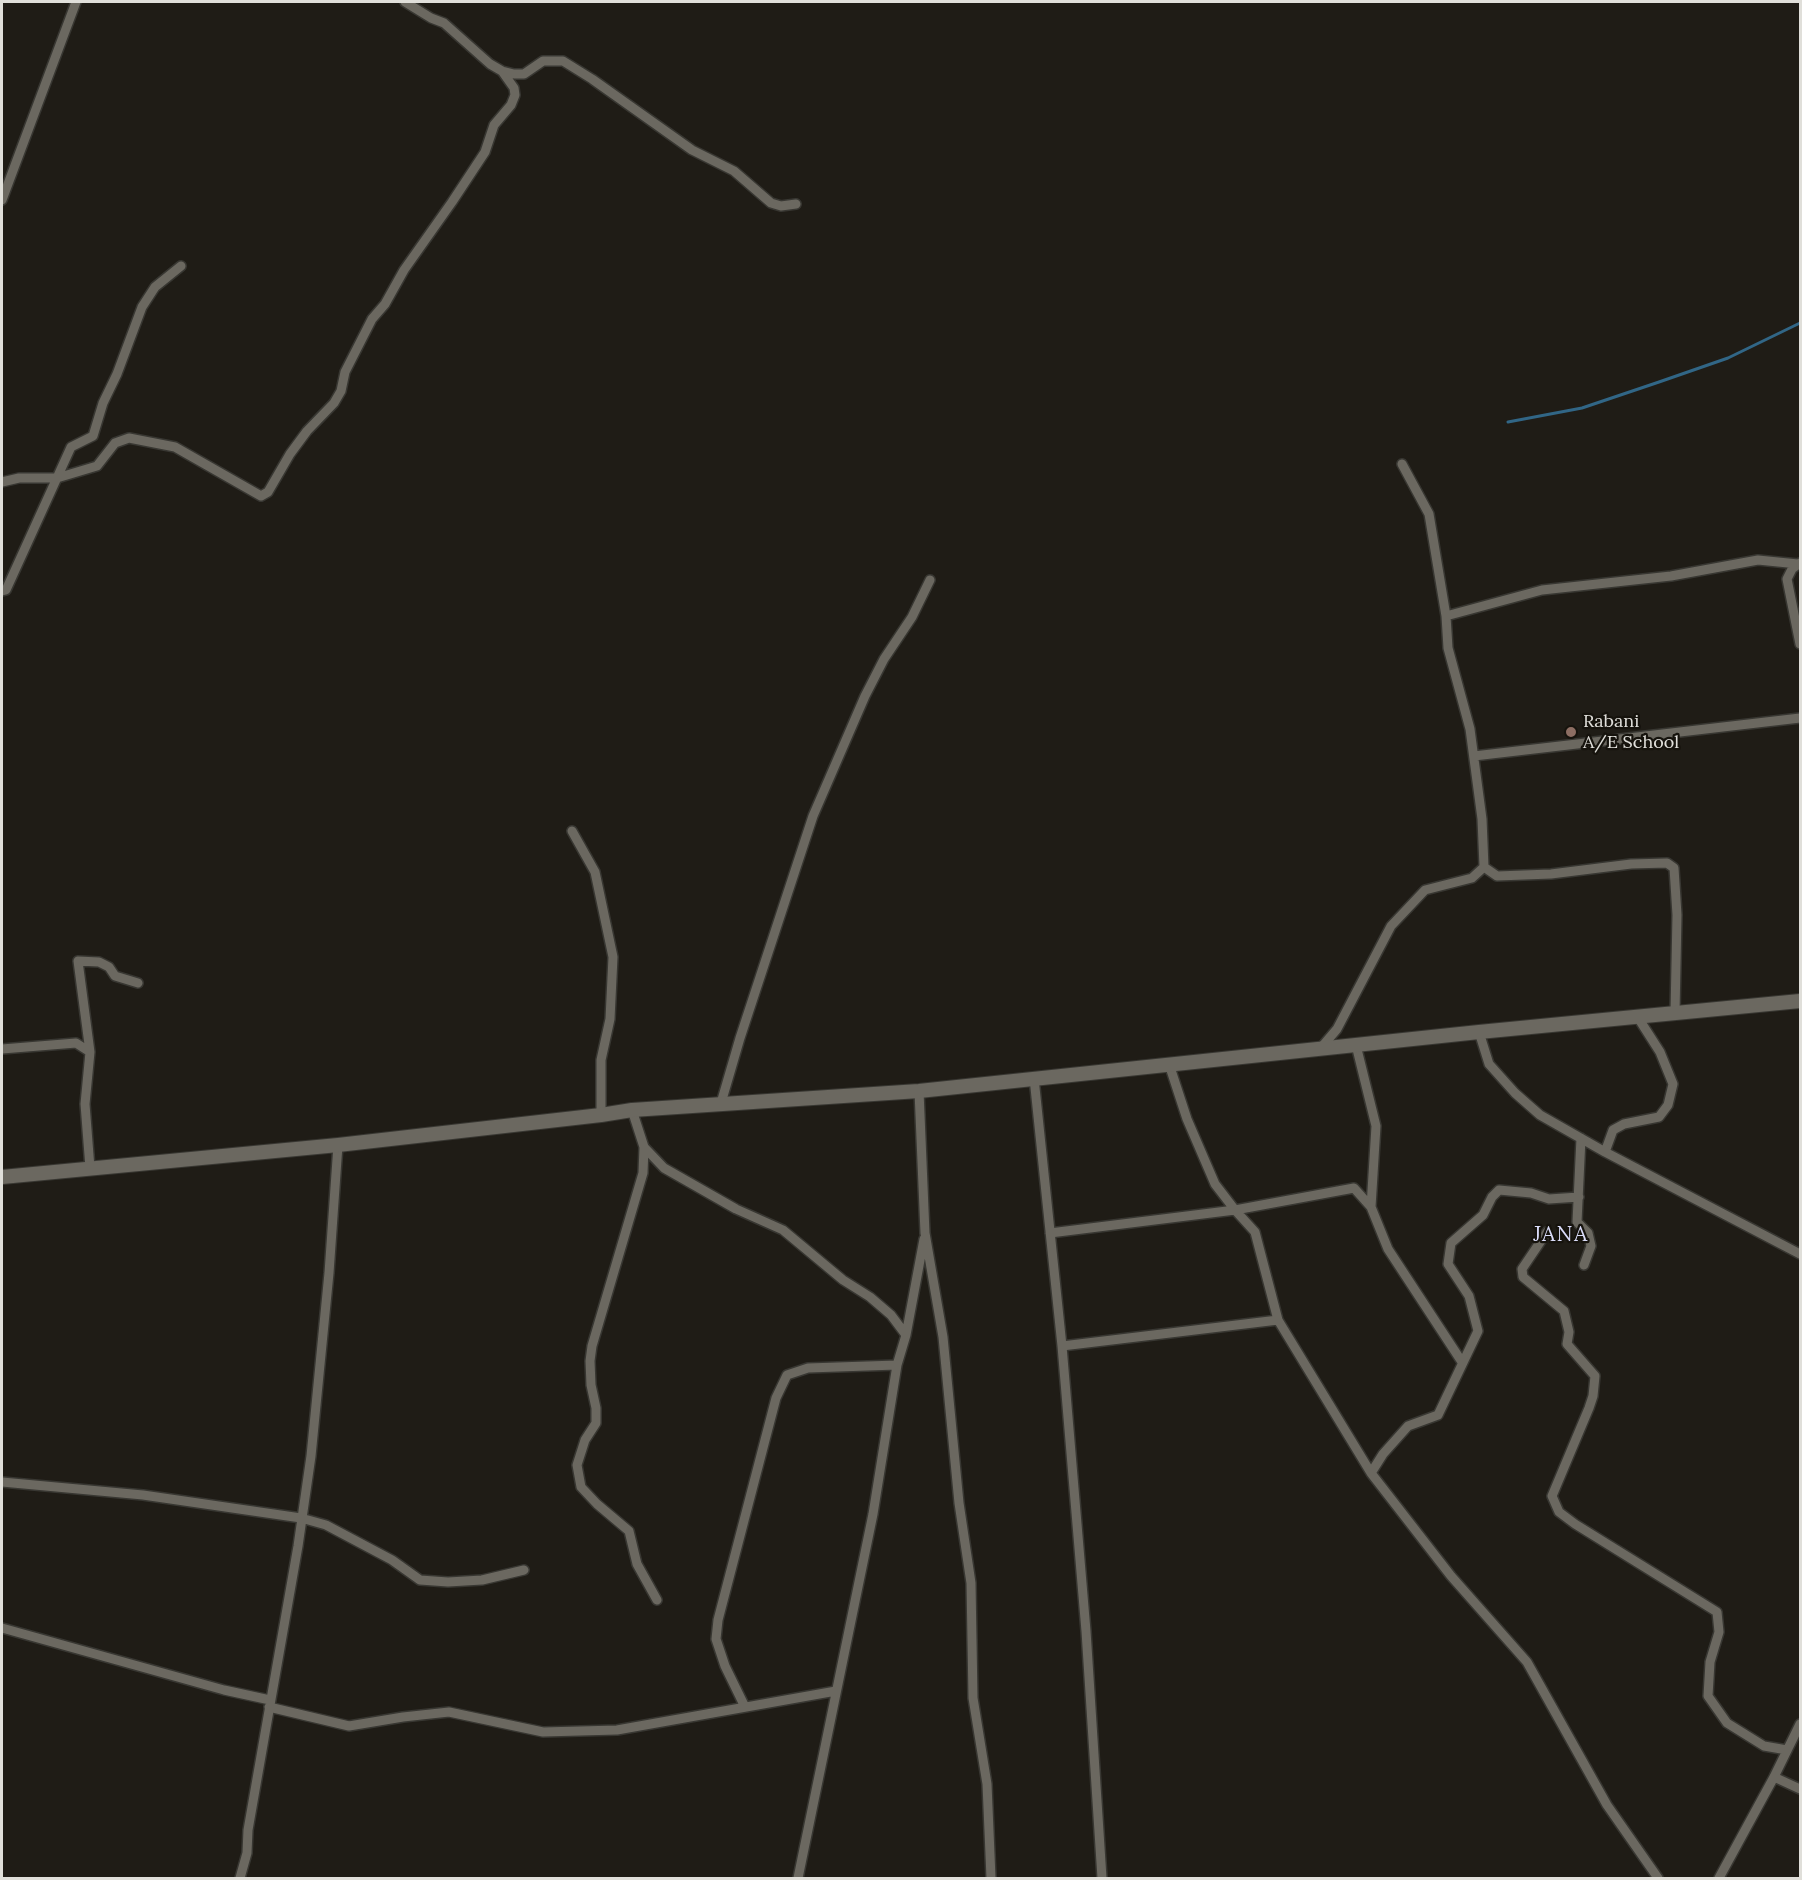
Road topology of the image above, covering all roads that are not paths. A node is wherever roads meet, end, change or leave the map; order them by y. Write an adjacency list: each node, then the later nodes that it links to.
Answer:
1 (76, 2): 4 (street)
2 (405, 2): 3 (street)
3 (502, 71): 5 (street); 8 (street)
4 (2, 200)
5 (796, 204)
6 (181, 266): 8 (street)
7 (1402, 464): 13 (street)
8 (57, 478): 9 (street); 12 (street)
9 (2, 482)
10 (1799, 563): 13 (street); 14 (street)
11 (930, 580): 31 (street)
12 (2, 591)
13 (1446, 616): 16 (street)
14 (1800, 644)
15 (1800, 718): 16 (street)
16 (1474, 756): 18 (street)
17 (572, 831): 33 (street)
18 (1484, 867): 21 (street); 26 (street)
19 (138, 983): 27 (street)
20 (1800, 1001): 21 (main road)
21 (1675, 1013): 22 (main road)
22 (1637, 1016): 23 (main road); 37 (street)
23 (1479, 1032): 24 (main road); 34 (street)
24 (1356, 1045): 26 (main road); 41 (street)
25 (2, 1049): 27 (street)
26 (1320, 1049): 28 (main road)
27 (90, 1052): 38 (street)
28 (1169, 1064): 29 (main road); 42 (street)
29 (1034, 1078): 30 (main road); 45 (street)
30 (919, 1091): 31 (main road); 44 (street)
31 (721, 1103): 32 (main road)
32 (632, 1110): 33 (main road); 36 (street)
33 (601, 1115): 35 (main road)
34 (1581, 1138): 37 (street); 40 (street)
35 (338, 1145): 38 (main road); 55 (street)
36 (644, 1148): 49 (street); 57 (street)
37 (1605, 1152): 46 (street)
38 (90, 1168): 39 (main road)
39 (2, 1177)
40 (1579, 1197): 47 (street); 51 (street)
41 (1371, 1207): 42 (street); 51 (street)
42 (1235, 1210): 45 (street); 48 (street)
43 (1547, 1232): 63 (street)
44 (926, 1233): 49 (street); 69 (street)
45 (1050, 1233): 50 (street)
46 (1800, 1254)
47 (1584, 1265)
48 (1278, 1320): 50 (street); 53 (street)
49 (906, 1335): 52 (street)
50 (1062, 1346): 70 (street)
51 (1462, 1362): 53 (street)
52 (897, 1365): 59 (street); 61 (street)
53 (1371, 1473): 71 (street)
54 (2, 1482): 55 (street)
55 (301, 1518): 56 (street); 60 (street)
56 (524, 1570)
57 (657, 1599)
58 (2, 1628): 60 (street)
59 (836, 1691): 61 (street); 68 (street)
60 (270, 1704): 61 (street); 67 (street)
61 (746, 1707)
62 (1800, 1724): 63 (street)
63 (1787, 1750): 64 (street)
64 (1774, 1777): 65 (street); 66 (street)
65 (1800, 1790)
66 (1722, 1877)
67 (240, 1878)
68 (798, 1878)
69 (991, 1878)
70 (1102, 1878)
71 (1658, 1878)

